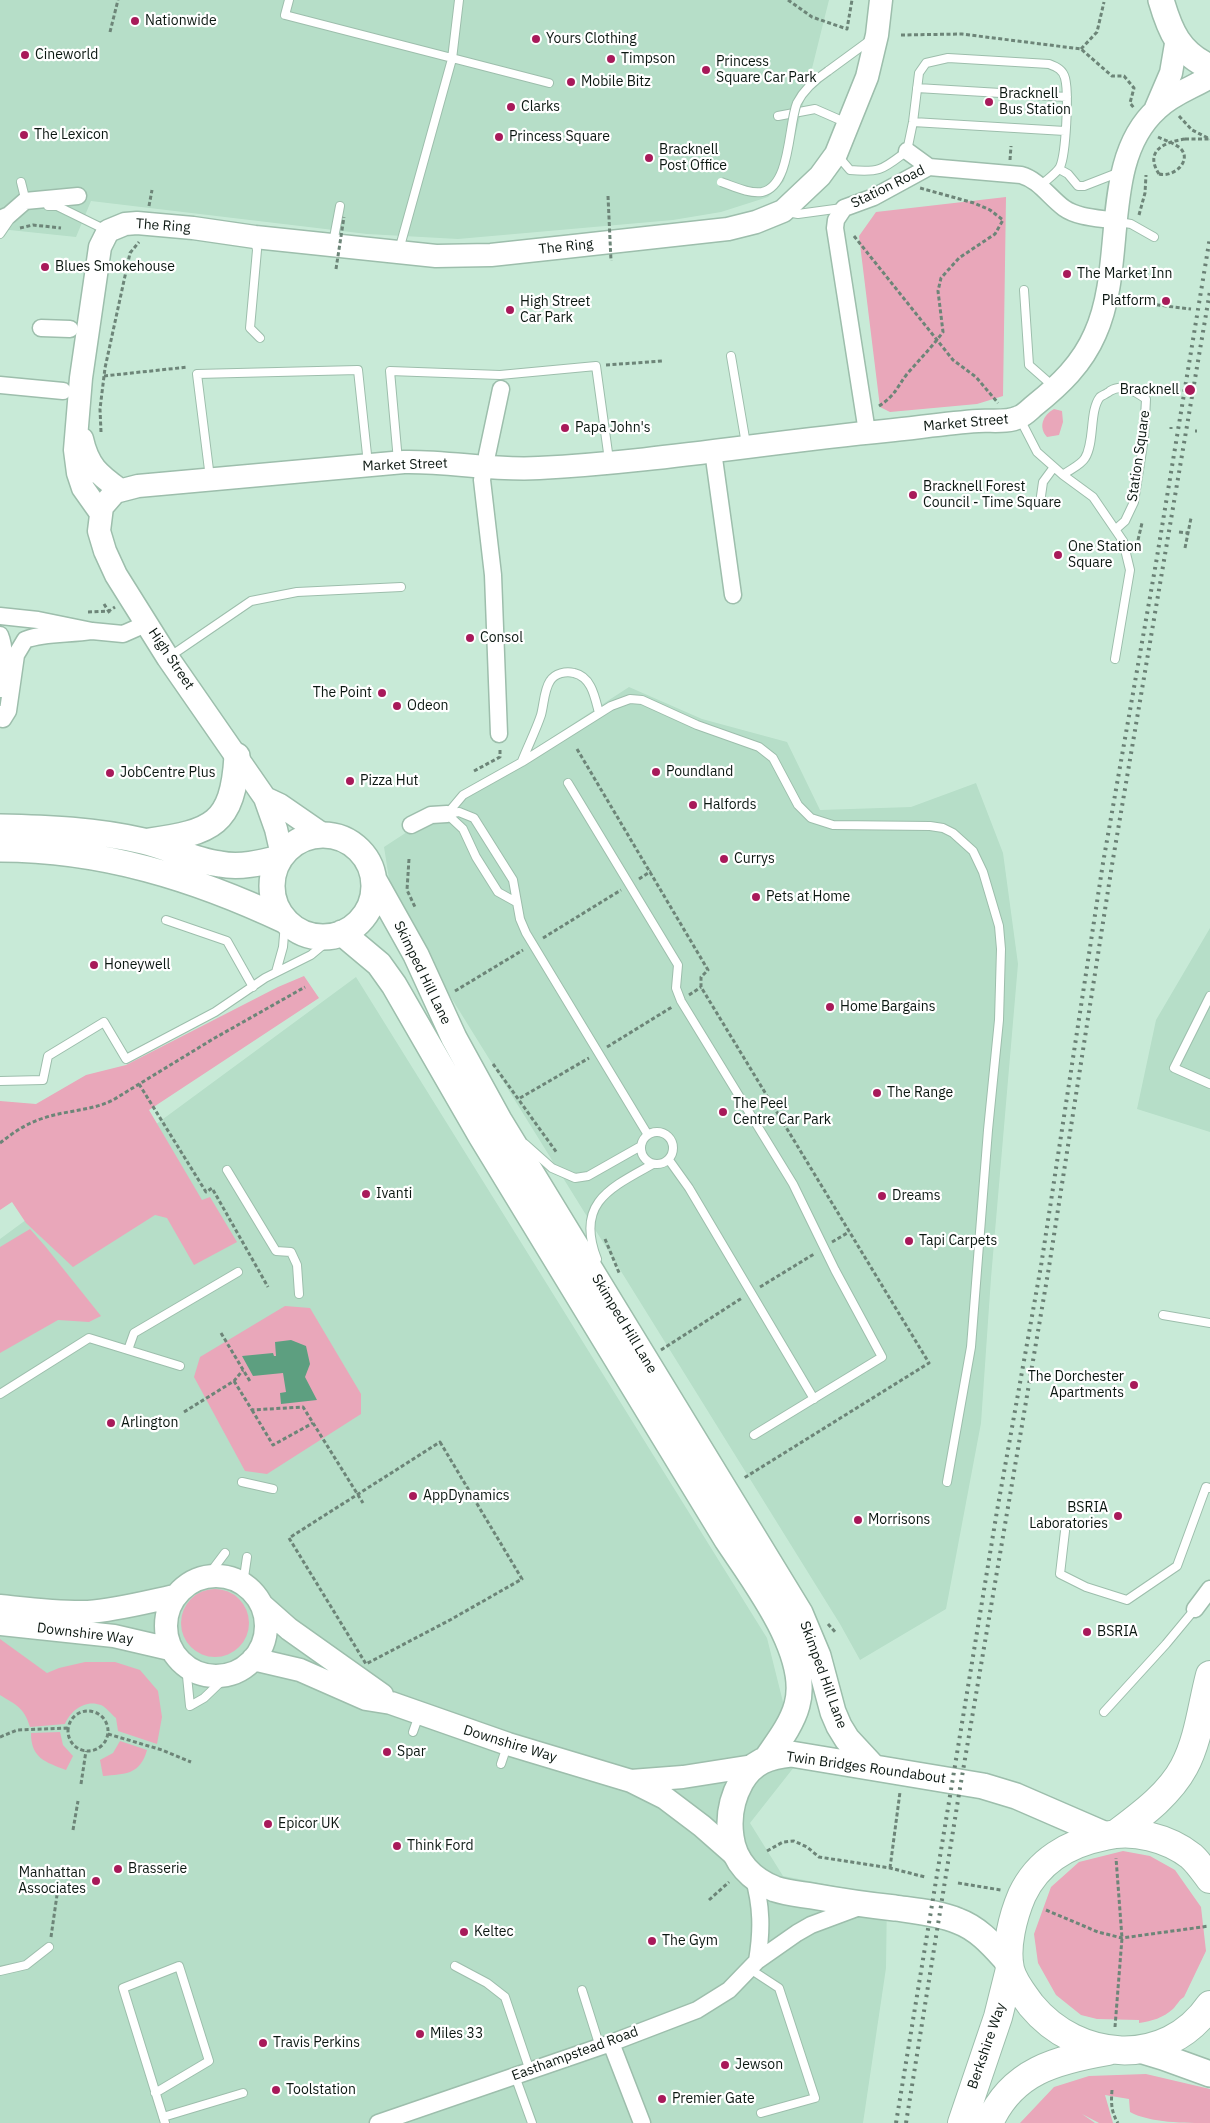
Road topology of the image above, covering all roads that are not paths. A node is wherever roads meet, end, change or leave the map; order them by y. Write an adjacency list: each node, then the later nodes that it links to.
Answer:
1 (289, 0): 7 (lane)
2 (459, 0): 7 (lane)
3 (881, 0): 5 (street, The Ring)
4 (1159, 3): 6 (main road)
5 (877, 35): 16 (street, The Ring); 24 (lane, bridge)
6 (1177, 38): 8 (main road); 13 (street, Market Street)
7 (452, 59): 10 (lane); 38 (lane)
8 (1210, 67)
9 (1210, 77): 13 (street, Market Street)
10 (550, 83)
11 (917, 88): 12 (lane); 12 (lane); 15 (lane)
12 (1067, 97): 17 (lane)
13 (1164, 112): 22 (street, Market Street)
14 (778, 116): 16 (lane)
15 (913, 122): 17 (lane); 18 (lane)
16 (849, 125): 19 (street, The Ring)
17 (1065, 131): 21 (lane)
18 (907, 151): 19 (lane); 20 (street)
19 (836, 154): 30 (street, The Ring)
20 (929, 167): 25 (street, Station Road); 29 (street, Station Road)
21 (1059, 169): 22 (lane); 25 (lane)
22 (1123, 170): 32 (street, Market Street)
23 (21, 182): 27 (lane)
24 (721, 182)
25 (1040, 186): 32 (street, Station Road)
26 (78, 196): 27 (street)
27 (27, 204): 31 (street); 33 (lane); 34 (lane)
28 (340, 206): 37 (lane)
29 (844, 208): 30 (lane); 50 (street, Station Road)
30 (783, 211): 38 (street, The Ring)
31 (0, 218)
32 (1117, 221): 36 (lane); 46 (street, Market Street)
33 (108, 231): 35 (street, The Ring); 49 (street)
34 (0, 234)
35 (255, 237): 37 (street, The Ring); 42 (lane)
36 (1154, 237)
37 (332, 245): 38 (street, The Ring)
38 (398, 252)
39 (1024, 290): 46 (lane)
40 (41, 328): 41 (street)
41 (70, 329)
42 (260, 338)
43 (731, 356): 51 (lane)
44 (500, 382): 53 (street); 54 (lane); 55 (lane)
45 (0, 386): 47 (street)
46 (1056, 388): 48 (street, Market Street)
47 (63, 391)
48 (1019, 418): 50 (street, Market Street); 57 (lane)
49 (78, 419): 61 (street); 63 (street)
50 (867, 432): 51 (street, Market Street)
51 (746, 448): 52 (street, Market Street)
52 (713, 451): 55 (street, Market Street); 66 (street)
53 (487, 455)
54 (398, 462): 55 (street, Market Street); 56 (street, Market Street)
55 (609, 462)
56 (368, 465): 60 (street, Market Street); 60 (lane)
57 (1054, 467): 59 (lane); 62 (lane)
58 (483, 474): 76 (street)
59 (1063, 474): 64 (lane); 64 (lane, Station Square)
60 (211, 480): 61 (street, Market Street)
61 (123, 490): 63 (street)
62 (1040, 503)
63 (100, 512): 68 (street, High Street)
64 (1116, 529): 72 (lane)
65 (401, 587): 71 (lane)
66 (733, 595)
67 (0, 616): 69 (street)
68 (148, 624): 69 (street); 71 (street, High Street)
69 (92, 631): 75 (street)
70 (0, 635): 73 (street)
71 (168, 658): 77 (street, High Street)
72 (1115, 659)
73 (0, 696)
74 (599, 713): 78 (lane); 78 (lane); 117 (lane)
75 (0, 714)
76 (499, 734)
77 (237, 756): 80 (street, High Street); 85 (main road)
78 (522, 762): 81 (lane)
79 (568, 784): 114 (lane)
80 (265, 798): 84 (street, High Street); 87 (street, High Street)
81 (447, 814): 82 (street); 89 (lane); 89 (lane)
82 (411, 825)
83 (0, 827): 85 (main road)
84 (322, 834): 87 (main road); 88 (main road)
85 (144, 841): 87 (main road)
86 (0, 849): 91 (main road)
87 (281, 857): 91 (main road)
88 (374, 880): 92 (main road); 98 (main road, Skimped Hill Lane)
89 (516, 902): 99 (lane)
90 (166, 920): 94 (lane)
91 (286, 920): 92 (main road); 93 (lane)
92 (339, 934): 93 (lane); 138 (main road, Skimped Hill Lane)
93 (276, 972): 94 (lane)
94 (253, 987): 96 (lane)
95 (1210, 996): 97 (lane)
96 (0, 1081)
97 (1210, 1084)
98 (499, 1120): 100 (lane); 109 (main road, Skimped Hill Lane)
99 (648, 1135): 100 (lane); 101 (lane)
100 (641, 1146): 102 (lane)
101 (669, 1160): 102 (lane); 114 (lane)
102 (653, 1164): 104 (lane)
103 (227, 1170): 107 (lane)
104 (599, 1265)
105 (238, 1272): 111 (lane)
106 (603, 1274): 109 (lane)
107 (299, 1294)
108 (1163, 1315): 110 (lane)
109 (620, 1319): 139 (main road, Skimped Hill Lane)
110 (1210, 1323)
111 (128, 1350): 112 (lane); 113 (lane)
112 (180, 1366)
113 (0, 1394)
114 (814, 1399): 115 (lane)
115 (754, 1435)
116 (242, 1482): 119 (lane)
117 (947, 1482)
118 (1210, 1488): 120 (lane)
119 (273, 1489)
120 (1064, 1531)
121 (225, 1553): 123 (lane)
122 (247, 1557): 124 (lane)
123 (208, 1577): 124 (street); 126 (street)
124 (243, 1584): 128 (street)
125 (1210, 1588): 129 (street)
126 (175, 1596): 127 (street, Downshire Way); 131 (street)
127 (0, 1606)
128 (263, 1606): 132 (street); 136 (street, Downshire Way)
129 (1195, 1609): 137 (lane)
130 (0, 1624): 131 (street, Downshire Way)
131 (170, 1649): 133 (street)
132 (253, 1659): 134 (street); 136 (street, Downshire Way)
133 (186, 1666): 134 (street); 134 (lane)
134 (229, 1674)
135 (1210, 1675): 141 (highway)
136 (391, 1703): 140 (street, Downshire Way)
137 (1104, 1712)
138 (760, 1762): 139 (main road, Twin Bridges Roundabout); 140 (street, Downshire Way); 142 (main road)
139 (872, 1766): 141 (main road, Twin Bridges Roundabout)
140 (631, 1781): 142 (street, Downshire Way)
141 (1113, 1842): 144 (highway, Twin Bridges Roundabout); 149 (highway, Twin Bridges Roundabout)
142 (735, 1856): 143 (main road)
143 (742, 1879): 145 (main road); 147 (street)
144 (1210, 1879)
145 (866, 1904): 147 (street, Easthampstead Road); 149 (main road)
146 (49, 1947): 150 (lane)
147 (754, 1965): 154 (street, Easthampstead Road); 160 (lane)
148 (455, 1966): 156 (lane)
149 (1010, 1967): 153 (highway); 165 (highway, Berkshire Way)
150 (0, 1972)
151 (582, 1990): 154 (lane)
152 (1210, 2005): 155 (highway)
153 (1113, 2039): 155 (highway); 166 (highway)
154 (605, 2045): 156 (street, Easthampstead Road); 164 (street)
155 (1140, 2050): 157 (main road)
156 (522, 2073): 162 (street, Easthampstead Road); 163 (lane)
157 (1210, 2074)
158 (155, 2093): 158 (lane); 161 (lane)
159 (244, 2093): 161 (lane)
160 (761, 2114)
161 (164, 2120)
162 (378, 2123)
163 (532, 2123)
164 (642, 2123)
165 (962, 2123)
166 (989, 2123)

